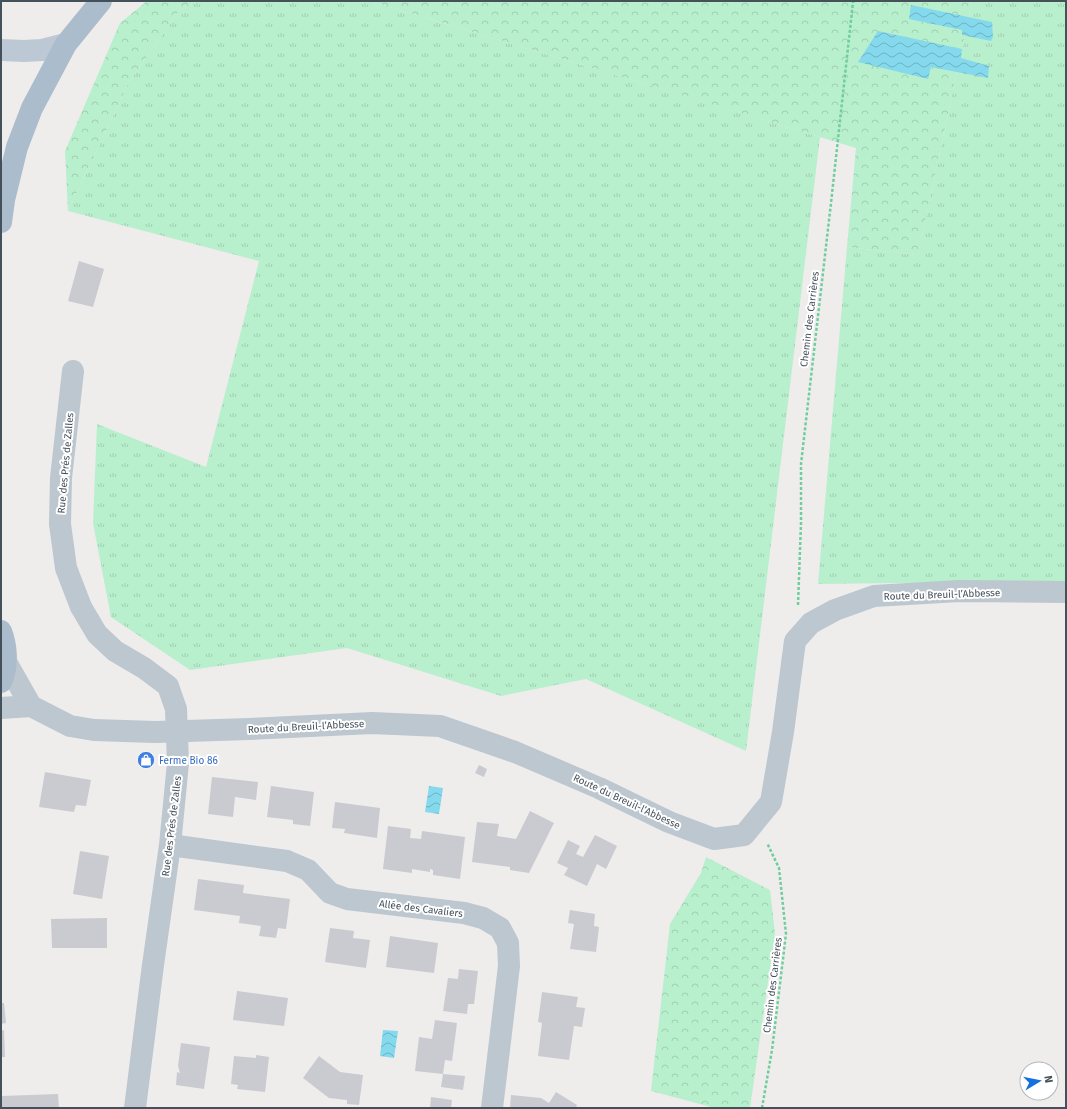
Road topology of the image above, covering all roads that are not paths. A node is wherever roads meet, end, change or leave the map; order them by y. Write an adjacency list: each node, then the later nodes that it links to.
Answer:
1 (101, 1): 2 (main road)
2 (66, 44): 3 (main road); 4 (main road)
3 (1, 50)
4 (1, 222)
5 (73, 371): 11 (street, Rue des Prés de Zalles)
6 (1066, 592): 11 (street, Route du Breuil-l’Abbesse)
7 (1, 631): 8 (main road)
8 (3, 672): 9 (street)
9 (32, 706): 10 (street); 11 (street, Route du Breuil-l’Abbesse)
10 (1, 708)
11 (178, 731): 12 (street, Rue des Prés de Zalles)
12 (170, 845): 13 (street, Rue des Prés de Zalles); 14 (street, Allée des Cavaliers)
13 (135, 1108)
14 (492, 1108)

